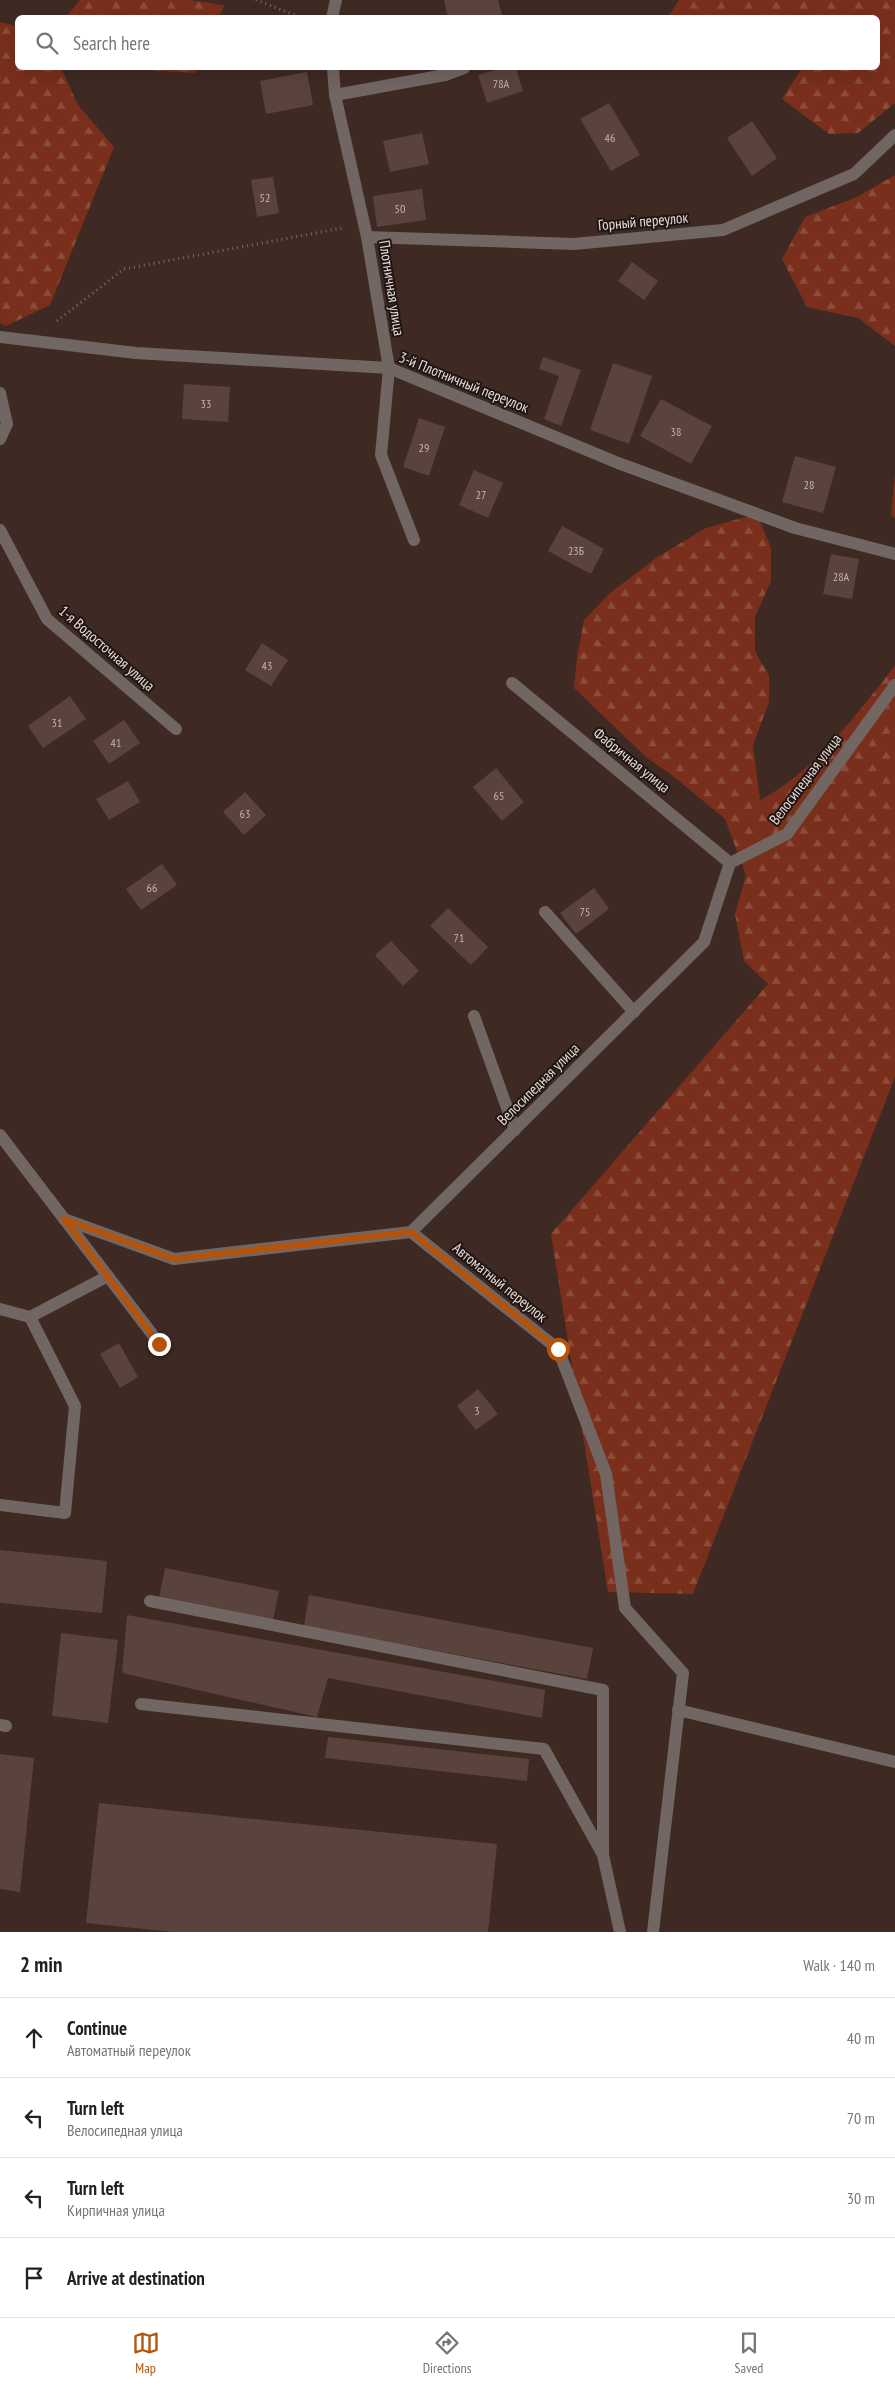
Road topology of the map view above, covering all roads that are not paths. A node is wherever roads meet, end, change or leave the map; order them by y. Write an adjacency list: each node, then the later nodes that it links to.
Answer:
1 (336, 0): 2 (street)
2 (333, 15)
3 (333, 70): 5 (street, Плотничная улица)
4 (459, 70): 5 (street)
5 (335, 94): 7 (street, Плотничная улица)
6 (895, 135): 7 (street, Горный переулок)
7 (366, 230): 9 (street, Плотничная улица)
8 (0, 336): 9 (street, 3-й Плотничный переулок)
9 (389, 368): 13 (street, Плотничная улица); 14 (street, 3-й Плотничный переулок)
10 (0, 393): 11 (street)
11 (0, 439)
12 (0, 530): 17 (street, 1-я Водосточная улица)
13 (414, 540)
14 (895, 554)
15 (512, 683): 18 (street, Фабричная улица)
16 (895, 685): 18 (street, Велосипедная улица)
17 (176, 729)
18 (730, 862): 20 (street, Велосипедная улица)
19 (545, 912): 20 (street)
20 (634, 1012): 22 (street, Велосипедная улица)
21 (474, 1016): 22 (street)
22 (515, 1130): 25 (street, Велосипедная улица)
23 (0, 1135): 24 (street)
24 (64, 1219): 25 (street); 26 (street)
25 (411, 1232): 33 (street, Автоматный переулок)
26 (108, 1276): 28 (street); 29 (street)
27 (0, 1309): 28 (street)
28 (30, 1317): 30 (street)
29 (159, 1344)
30 (0, 1505)
31 (150, 1601): 35 (street)
32 (141, 1704): 35 (street)
33 (678, 1710): 34 (street); 37 (street, Автоматный переулок)
34 (895, 1762)
35 (603, 1855): 36 (street)
36 (620, 1932)
37 (653, 1932)

